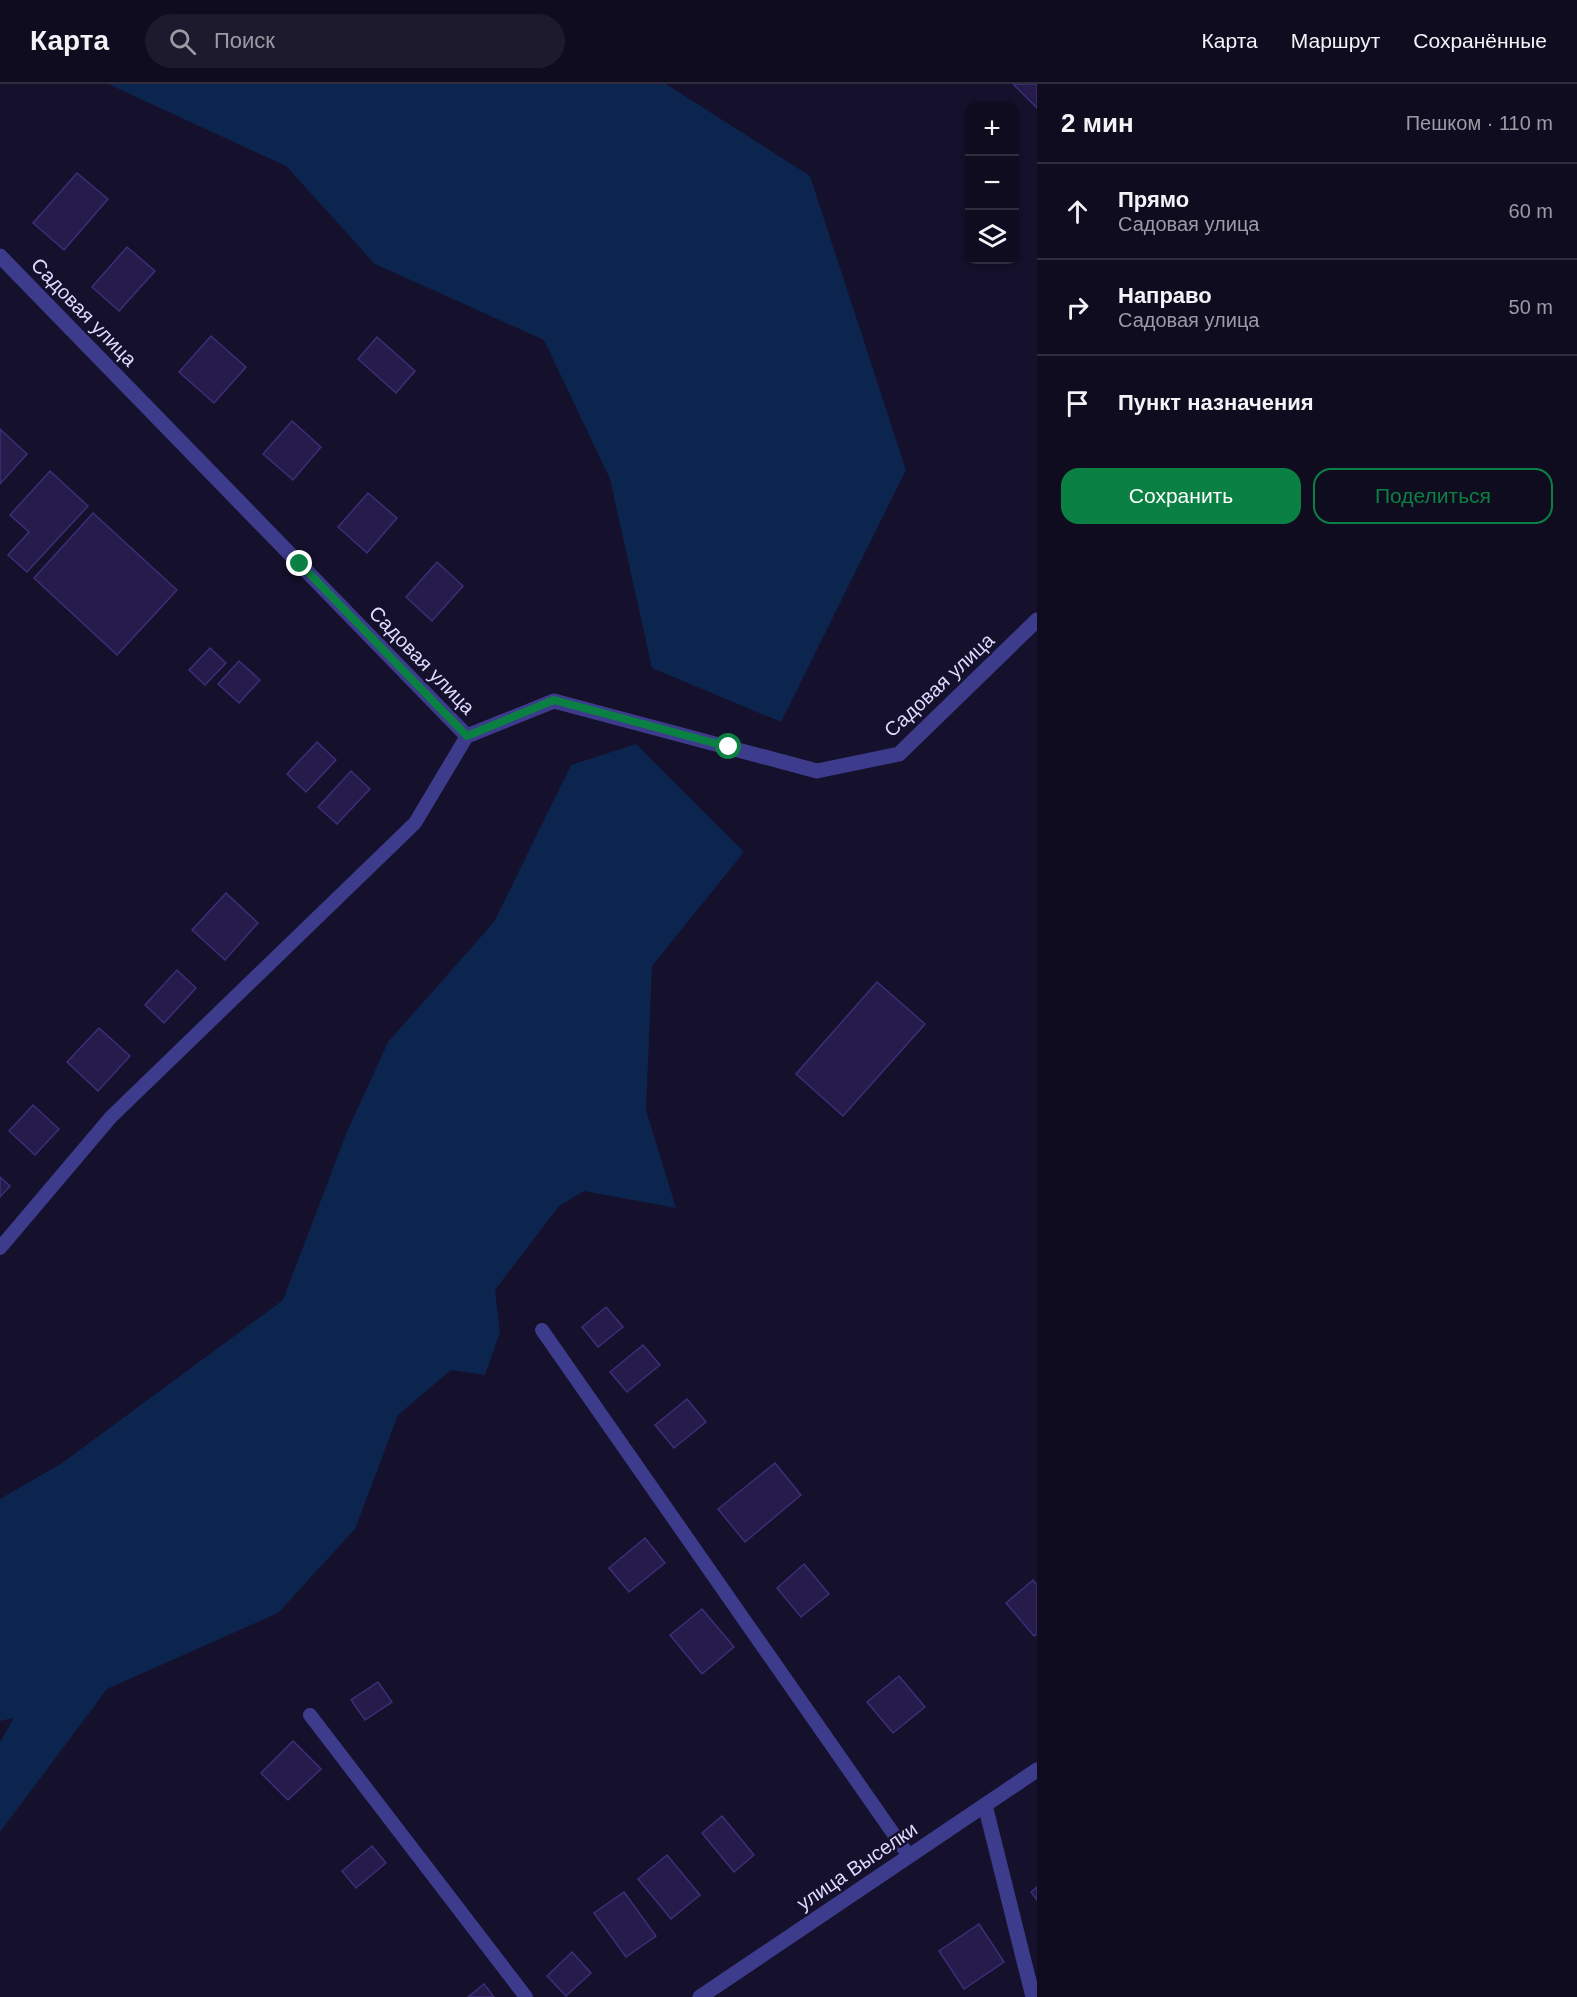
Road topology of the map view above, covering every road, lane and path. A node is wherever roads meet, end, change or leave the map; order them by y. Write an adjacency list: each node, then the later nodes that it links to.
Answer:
1 (0, 256): 3 (street, Садовая улица)
2 (1037, 620): 3 (street, Садовая улица)
3 (467, 736): 4 (lane)
4 (0, 1248)
5 (542, 1330): 9 (lane)
6 (310, 1715): 10 (lane)
7 (1037, 1770): 8 (street, улица Выселки)
8 (985, 1804): 9 (street, улица Выселки); 12 (street)
9 (909, 1856): 11 (street, улица Выселки)
10 (526, 1997)
11 (700, 1997)
12 (1033, 1997)

